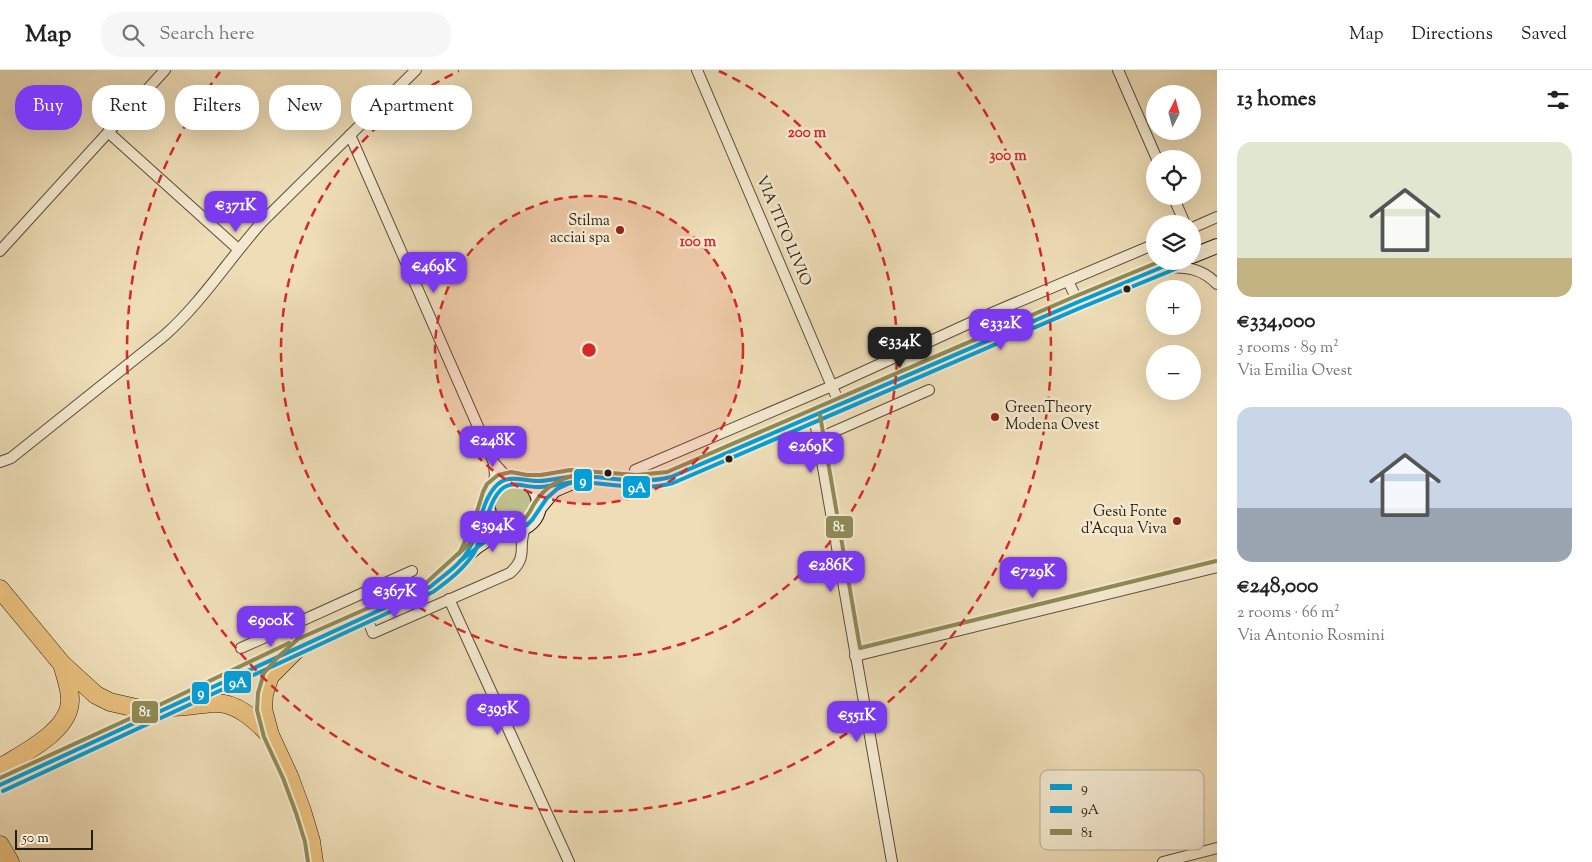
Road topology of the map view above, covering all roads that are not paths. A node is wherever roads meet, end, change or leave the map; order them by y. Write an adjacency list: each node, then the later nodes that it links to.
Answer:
1 (165, 70): 5 (street)
2 (416, 70): 6 (street)
3 (697, 70): 20 (street, VIA TITO LIVIO)
4 (1118, 70): 7 (street)
5 (108, 132): 12 (street); 13 (street)
6 (350, 135): 12 (street); 26 (street)
7 (1153, 150)
8 (1217, 217): 9 (street)
9 (1201, 224)
10 (1217, 246): 14 (main road)
11 (1146, 248): 17 (street)
12 (238, 249): 25 (street)
13 (0, 251)
14 (1201, 252)
15 (1157, 270): 19 (main road)
16 (1197, 270): 18 (street)
17 (1068, 281): 19 (street); 20 (street)
18 (1217, 284)
19 (1078, 302): 22 (main road)
20 (832, 386): 22 (street, VIA TITO LIVIO); 27 (street)
21 (928, 390): 24 (street)
22 (840, 405): 23 (main road)
23 (814, 416): 24 (street); 29 (main road)
24 (817, 439): 46 (street)
25 (0, 462)
26 (494, 463): 28 (street); 31 (street)
27 (635, 470)
28 (511, 478): 30 (main road); 31 (main road)
29 (596, 478): 30 (main road); 33 (main road)
30 (526, 482): 33 (main road)
31 (492, 488): 32 (main road)
32 (487, 503): 35 (main road); 37 (main road)
33 (538, 509): 34 (main road)
34 (526, 526): 35 (main road); 36 (street)
35 (511, 530): 36 (street); 37 (main road)
36 (521, 540): 41 (street)
37 (465, 556): 42 (main road)
38 (1217, 567): 46 (street)
39 (412, 571): 43 (street)
40 (0, 589): 47 (highway)
41 (449, 599): 42 (street); 56 (street)
42 (366, 616): 44 (main road)
43 (291, 625): 44 (street); 45 (street)
44 (301, 645): 48 (main road); 49 (highway)
45 (241, 648)
46 (854, 656): 57 (street)
47 (62, 664): 48 (highway); 50 (highway)
48 (164, 710): 49 (highway); 51 (main road)
49 (270, 735): 55 (highway)
50 (0, 768)
51 (0, 785)
52 (0, 844): 54 (highway)
53 (1217, 848): 58 (street)
54 (10, 862)
55 (314, 862)
56 (569, 862)
57 (892, 862)
58 (1163, 862)

